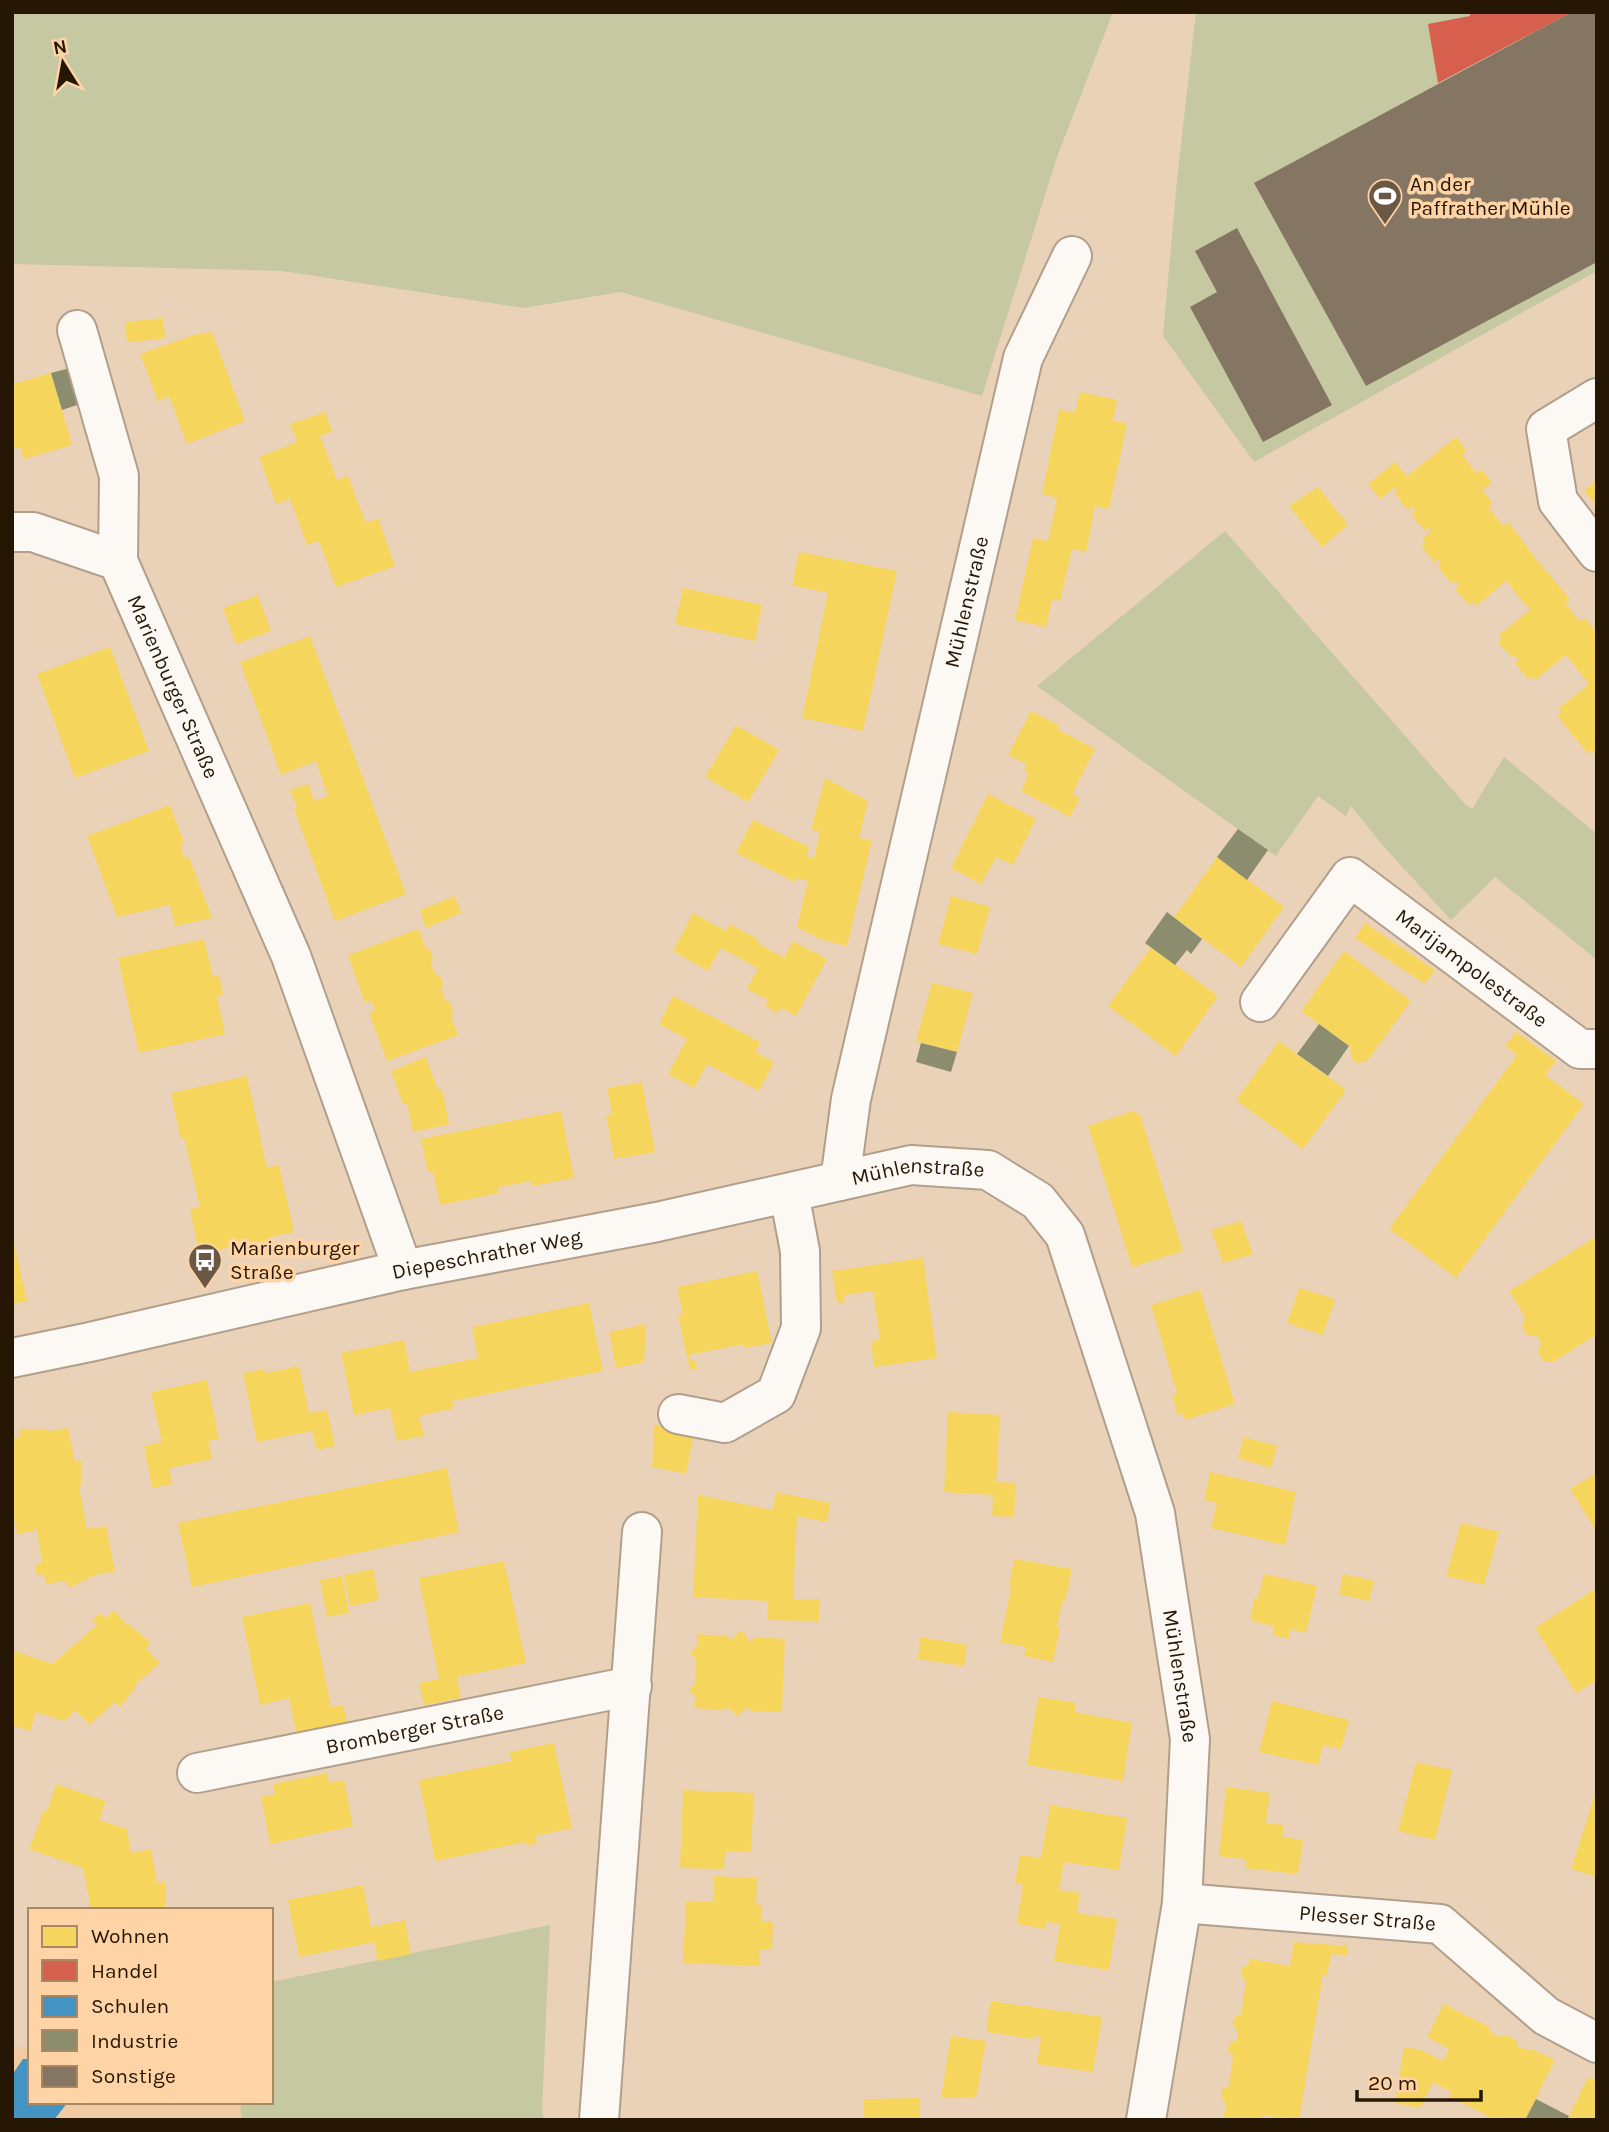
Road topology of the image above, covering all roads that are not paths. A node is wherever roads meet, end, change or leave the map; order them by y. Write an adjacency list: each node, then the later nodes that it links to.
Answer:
1 (1072, 256): 9 (street, Mühlenstraße)
2 (77, 330): 6 (street)
3 (1597, 398): 5 (street)
4 (12, 533): 6 (street)
5 (1597, 552)
6 (118, 561): 11 (street, Marienburger Straße)
7 (1260, 1002): 8 (street, Marijampolestraße)
8 (1597, 1049)
9 (840, 1181): 10 (street, Diepeschrather Weg); 17 (street, Mühlenstraße)
10 (789, 1193): 11 (street, Diepeschrather Weg); 13 (street)
11 (403, 1270): 12 (street, Diepeschrather Weg)
12 (12, 1358)
13 (678, 1414)
14 (642, 1531): 15 (street)
15 (632, 1686): 16 (street, Bromberger Straße); 19 (street)
16 (197, 1773)
17 (1182, 1903): 18 (street, Plesser Straße); 20 (street, Mühlenstraße)
18 (1597, 2043)
19 (599, 2120)
20 (1146, 2120)

